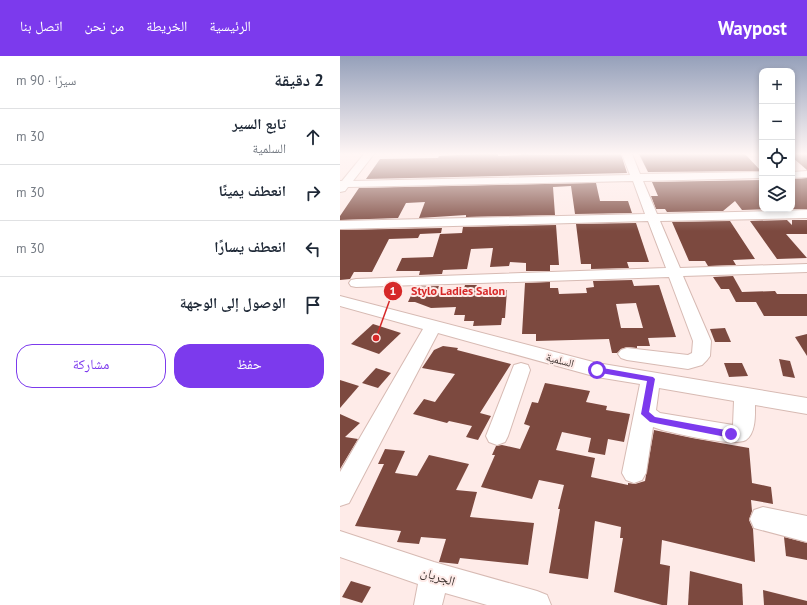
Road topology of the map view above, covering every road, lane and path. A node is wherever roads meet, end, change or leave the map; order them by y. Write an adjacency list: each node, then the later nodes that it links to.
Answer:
1 (577, 180): 3 (street)
2 (638, 180): 5 (street)
3 (342, 186)
4 (807, 214): 5 (street)
5 (652, 217): 6 (street); 8 (street)
6 (340, 225)
7 (807, 268): 8 (street)
8 (674, 271): 9 (street); 12 (street)
9 (356, 283)
10 (340, 301): 11 (street, السلمية)
11 (433, 326): 13 (street, السلمية); 20 (street)
12 (627, 354)
13 (526, 362): 14 (street, السلمية); 18 (street)
14 (651, 379): 15 (street, السلمية); 17 (street)
15 (744, 395): 16 (street, السلمية); 17 (street)
16 (807, 406)
17 (645, 414): 19 (street)
18 (497, 436)
19 (634, 473)
20 (340, 496)
21 (763, 519): 22 (street)
22 (807, 529)
23 (340, 544): 24 (street, الجريان)
24 (434, 576): 25 (street); 26 (street, الجريان)
25 (428, 605)
26 (537, 605)

